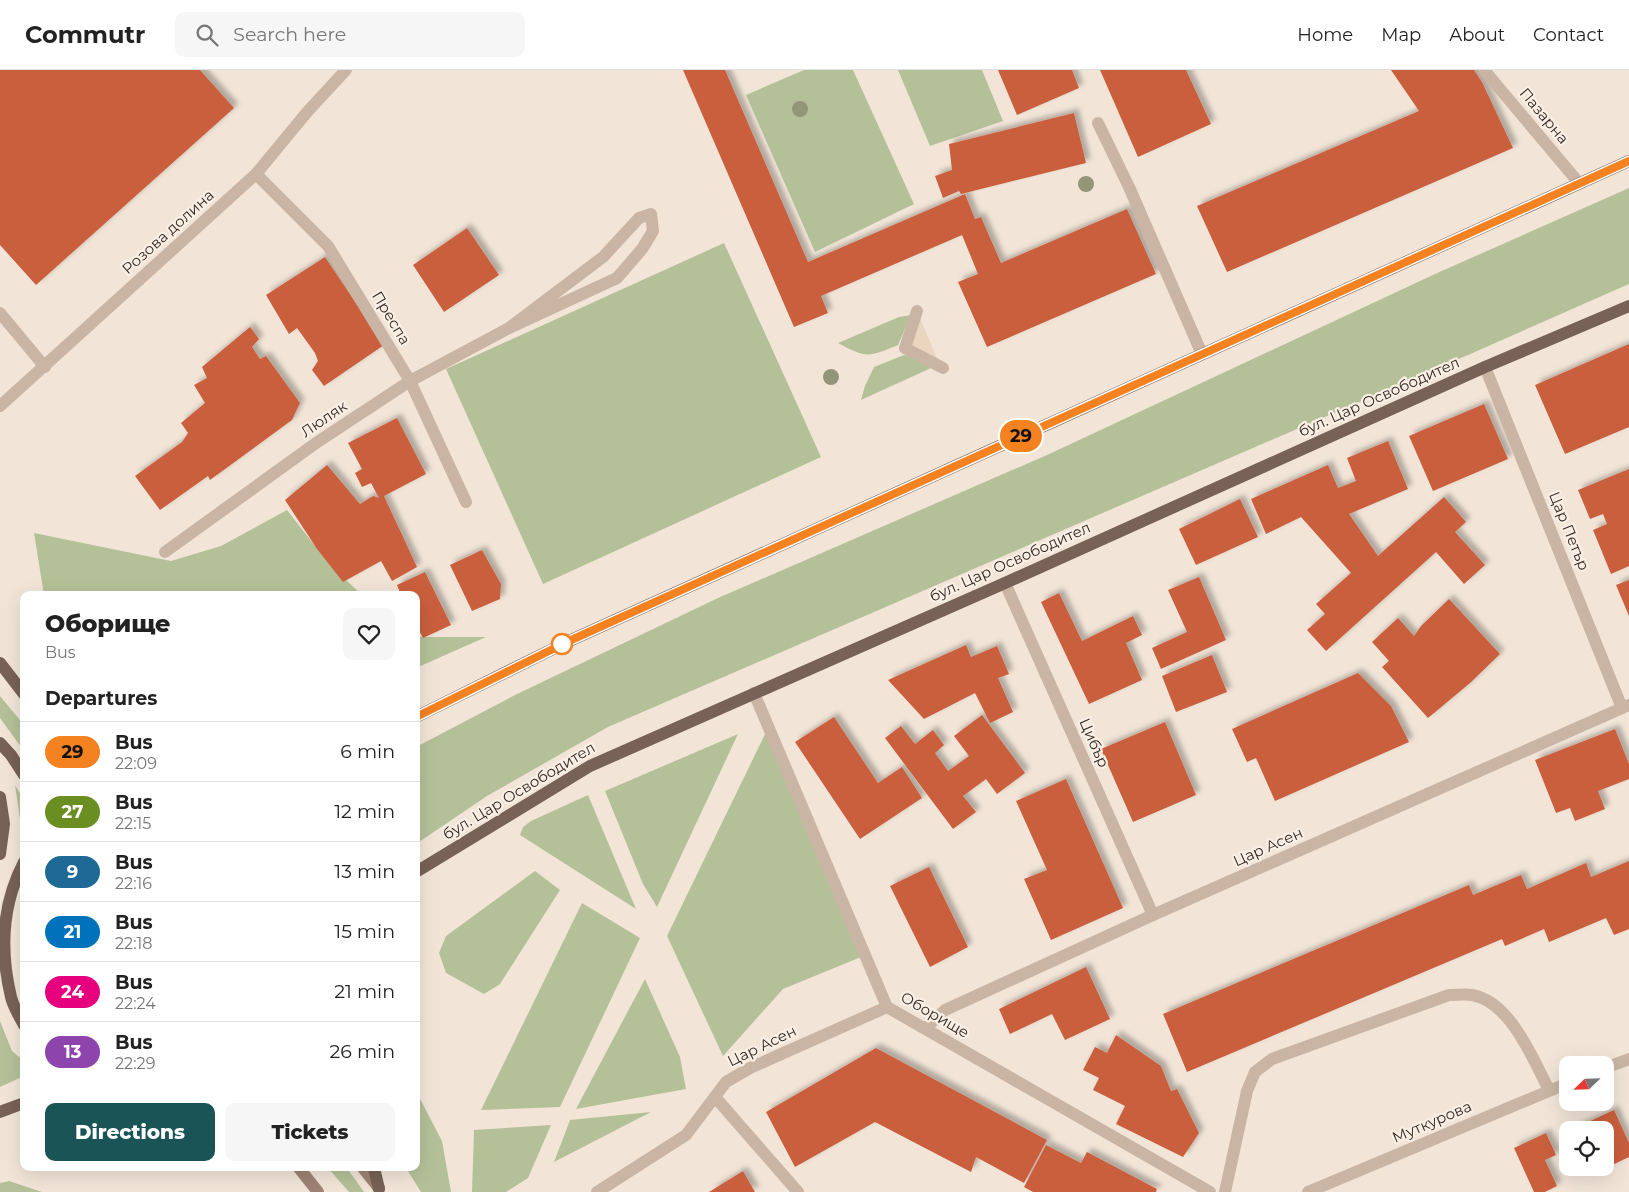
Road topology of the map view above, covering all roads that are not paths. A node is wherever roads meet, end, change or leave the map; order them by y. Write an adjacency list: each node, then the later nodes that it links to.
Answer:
1 (346, 70): 5 (street, Розова долина)
2 (1484, 70): 6 (street, Пазарна)
3 (1098, 123): 11 (street)
4 (1629, 161): 6 (main road)
5 (256, 174): 12 (street, Розова долина); 15 (street, Преспа)
6 (1579, 183): 11 (main road)
7 (1629, 306): 13 (main road, бул. Цар Освободител)
8 (917, 311): 14 (street)
9 (0, 313): 12 (street)
10 (509, 328): 10 (street, Люляк); 15 (street, Люляк)
11 (1202, 354): 24 (main road)
12 (45, 367): 16 (street, Розова долина)
13 (1485, 367): 19 (main road, бул. Цар Освободител); 23 (street, Цар Петър)
14 (943, 368)
15 (410, 381): 17 (street, Преспа); 18 (street, Люляк)
16 (0, 406)
17 (466, 502)
18 (166, 552)
19 (1005, 583): 22 (main road, бул. Цар Освободител); 31 (street, Цибър)
20 (0, 663): 21 (main road)
21 (20, 689)
22 (754, 693): 30 (main road, бул. Цар Освободител); 33 (street, Оборище)
23 (1627, 706): 31 (street, Цар Асен)
24 (420, 715)
25 (0, 743): 26 (main road)
26 (20, 770)
27 (0, 797): 28 (main road)
28 (0, 854)
29 (20, 871): 32 (main road)
30 (420, 871)
31 (1153, 915): 35 (street, Цар Асен)
32 (2, 920): 34 (main road)
33 (887, 1007): 35 (street, Оборище); 40 (street, Цар Асен)
34 (20, 1016)
35 (926, 1028): 50 (street, Оборище)
36 (1629, 1059): 37 (street)
37 (1614, 1065)
38 (1559, 1086): 39 (street, Муткурова)
39 (1549, 1090): 51 (street); 52 (street, Муткурова)
40 (715, 1097): 48 (street, Цар Асен); 49 (street)
41 (20, 1104): 42 (main road)
42 (0, 1112)
43 (301, 1171): 47 (main road)
44 (366, 1171): 46 (main road)
45 (375, 1171): 46 (main road)
46 (381, 1190)
47 (318, 1192)
48 (597, 1192)
49 (798, 1192)
50 (1210, 1192)
51 (1225, 1192)
52 (1308, 1192)

